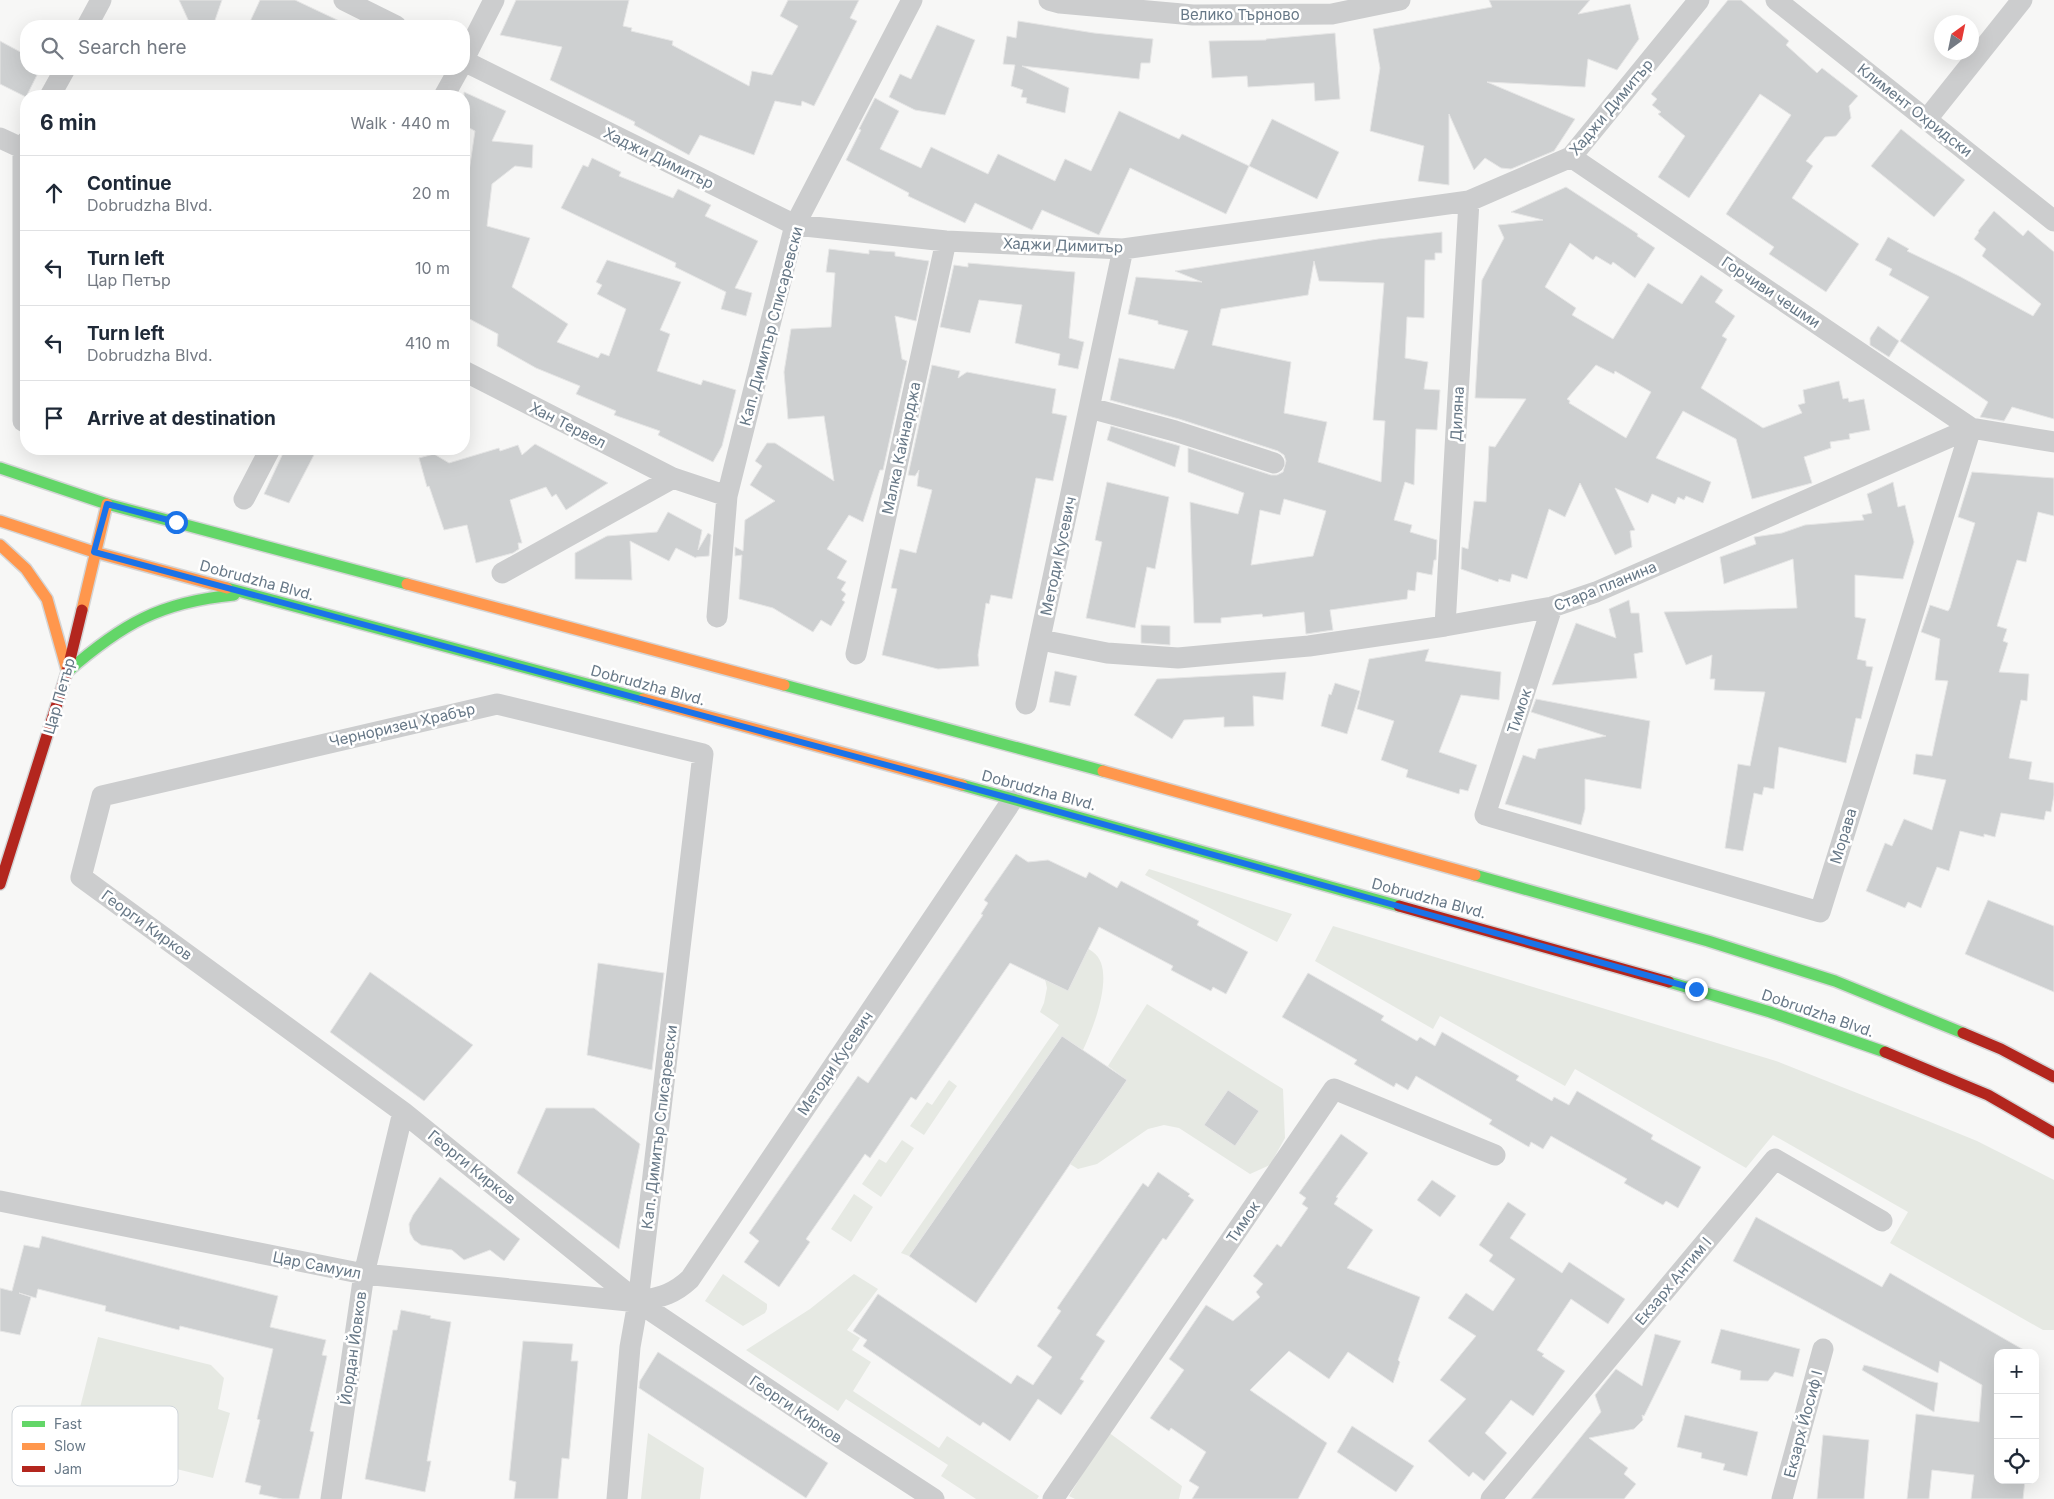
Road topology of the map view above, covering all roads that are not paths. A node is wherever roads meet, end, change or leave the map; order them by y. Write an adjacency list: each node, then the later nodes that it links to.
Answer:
1 (101, 0): 10 (street)
2 (344, 0): 11 (street)
3 (494, 0): 12 (street)
4 (912, 0): 24 (street, Кап. Димитър Списаревски)
5 (1049, 0): 6 (street, Велико Търново)
6 (1400, 0)
7 (1699, 0): 21 (street, Хаджи Димитър)
8 (1776, 0): 18 (street, Климент Охридски)
9 (2022, 0): 18 (street)
10 (90, 20)
11 (384, 20)
12 (470, 48)
13 (470, 63): 24 (street, Хаджи Димитър)
14 (62, 75): 16 (street)
15 (455, 75): 17 (street)
16 (53, 90)
17 (447, 90)
18 (1927, 118): 23 (street, Климент Охридски)
19 (0, 138): 20 (street)
20 (20, 145)
21 (1571, 157): 22 (street, Хаджи Димитър); 29 (street, Горчиви чешми)
22 (1469, 201): 26 (street, Хаджи Димитър); 45 (street, Диляна)
23 (2054, 220)
24 (795, 225): 25 (street, Хаджи Димитър); 35 (street, Кап. Димитър Списаревски)
25 (946, 241): 26 (street, Хаджи Димитър); 47 (street, Малка Кайнарджа)
26 (1123, 249): 28 (street, Методи Кусевич)
27 (470, 374): 34 (street, Хан Тервел)
28 (1090, 408): 32 (street); 46 (street, Методи Кусевич)
29 (1971, 428): 30 (street); 43 (street, Стара планина); 53 (street, Морава)
30 (2054, 442)
31 (267, 455): 36 (street)
32 (1274, 463)
33 (0, 468): 37 (main road)
34 (673, 478): 35 (street, Хан Тервел); 41 (street)
35 (727, 496): 44 (street, Кап. Димитър Списаревски)
36 (244, 499)
37 (107, 504): 40 (main road, Цар Петър); 55 (main road)
38 (0, 521): 40 (main road, Dobrudzha Blvd.)
39 (0, 545): 48 (main road)
40 (94, 552): 42 (main road, Dobrudzha Blvd.); 48 (main road, Цар Петър)
41 (502, 573)
42 (251, 594): 48 (main road); 52 (main road, Dobrudzha Blvd.)
43 (1552, 607): 45 (street, Стара планина); 53 (street, Тимок)
44 (716, 617)
45 (1445, 626): 46 (street, Стара планина)
46 (1041, 640): 49 (street, Методи Кусевич)
47 (856, 654)
48 (67, 672): 54 (main road, Цар Петър)
49 (1026, 704)
50 (703, 754): 51 (street, Черноризец Храбър); 64 (street, Кап. Димитър Списаревски)
51 (102, 796): 58 (street, Георги Кирков)
52 (1013, 799): 59 (main road, Dobrudzha Blvd.); 64 (street, Методи Кусевич)
53 (1485, 815)
54 (0, 884)
55 (2001, 1049): 56 (main road); 57 (main road)
56 (2054, 1064)
57 (2054, 1077)
58 (404, 1112): 63 (street, Йордан Йовков); 64 (street, Георги Кирков)
59 (2054, 1133)
60 (1495, 1156): 69 (street, Тимок)
61 (0, 1201): 63 (street, Цар Самуил)
62 (1882, 1221): 70 (street, Екзарх Антим I)
63 (364, 1274): 64 (street, Цар Самуил); 66 (street, Йордан Йовков)
64 (638, 1302): 67 (street, Кап. Димитър Списаревски); 68 (street, Георги Кирков)
65 (1823, 1349): 71 (street, Екзарх Йосиф I)
66 (331, 1499)
67 (618, 1499)
68 (934, 1499)
69 (1053, 1499)
70 (1491, 1499)
71 (1782, 1499)

